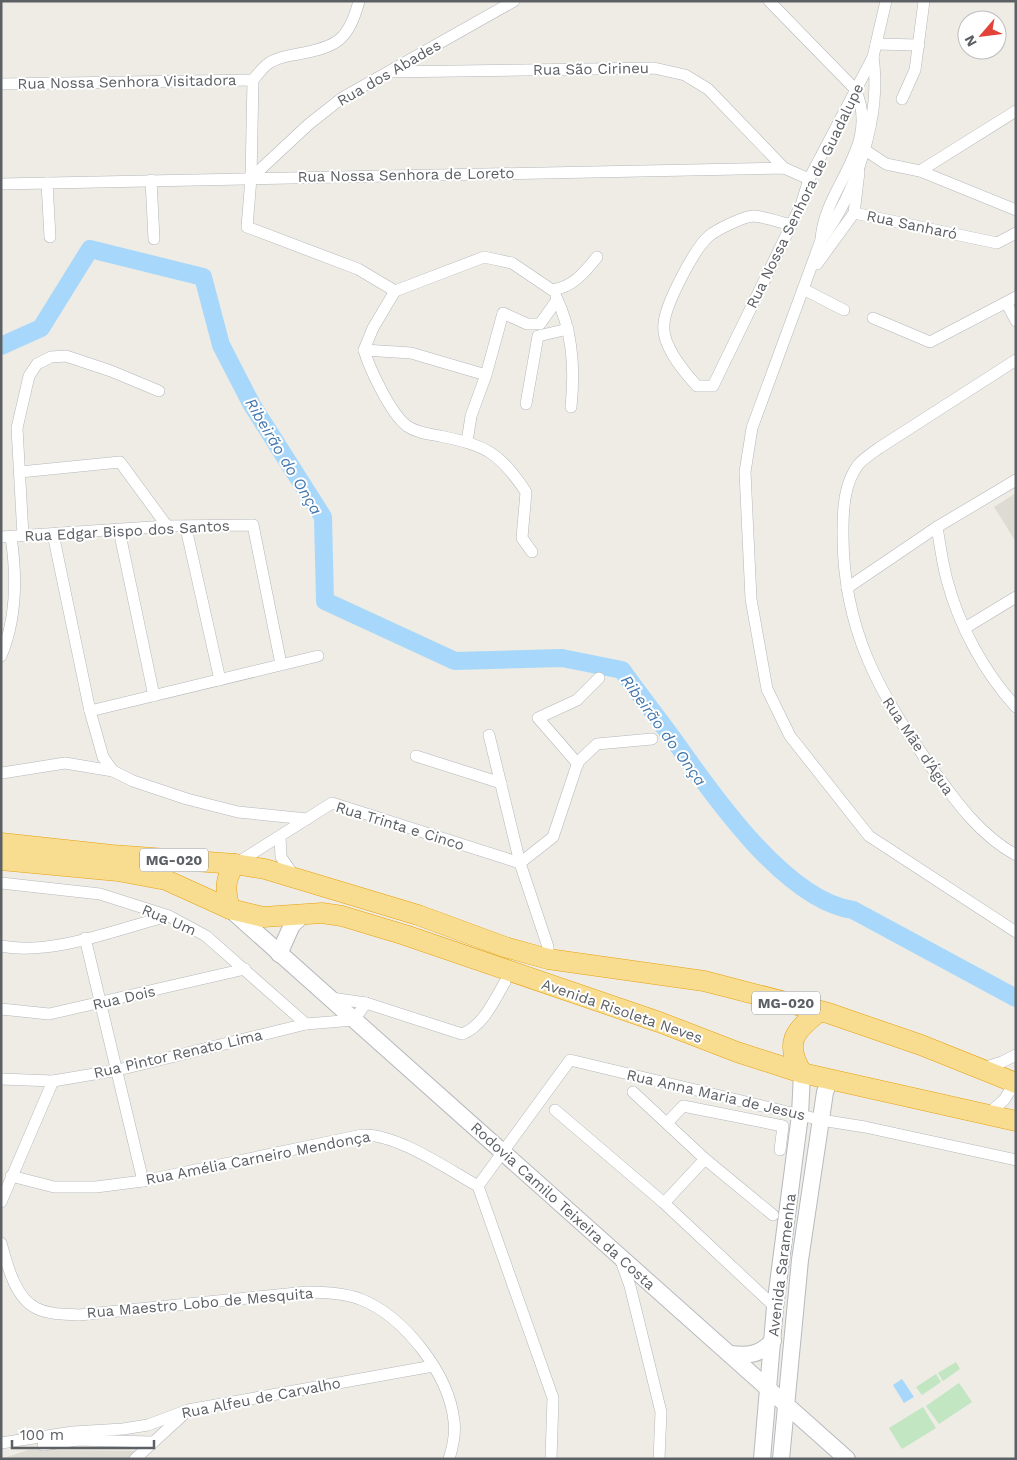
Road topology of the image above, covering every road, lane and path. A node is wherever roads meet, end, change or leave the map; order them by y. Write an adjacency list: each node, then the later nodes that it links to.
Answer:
1 (359, 1): 12 (street)
2 (514, 1): 11 (street, Rua dos Abades)
3 (768, 1): 7 (street)
4 (785, 1): 7 (street)
5 (886, 1): 8 (street, Rua Nossa Senhora de Guadalupe)
6 (924, 1): 9 (street)
7 (783, 13): 14 (street)
8 (876, 44): 9 (street); 10 (street, Rua Nossa Senhora de Guadalupe)
9 (919, 45): 15 (street)
10 (873, 57): 14 (street, Rua Nossa Senhora de Guadalupe); 17 (street)
11 (389, 72): 18 (street, Rua São Cirineu); 21 (street, Rua dos Abades)
12 (253, 80): 13 (street, Rua Nossa Senhora Visitadora); 21 (street)
13 (1, 84)
14 (855, 89): 22 (street, Rua Nossa Senhora de Guadalupe); 32 (street)
15 (902, 99)
16 (1016, 111): 20 (street)
17 (865, 150): 19 (street); 20 (street)
18 (784, 168): 21 (street, Rua Nossa Senhora de Loreto); 22 (street, Rua Nossa Senhora de Loreto)
19 (859, 168): 27 (street); 32 (street)
20 (920, 170): 26 (street)
21 (251, 178): 23 (street, Rua Nossa Senhora de Loreto); 36 (street)
22 (809, 179): 28 (street, Rua Nossa Senhora de Guadalupe)
23 (151, 180): 24 (street, Rua Nossa Senhora de Loreto); 31 (street)
24 (47, 183): 25 (street, Rua Nossa Senhora de Loreto); 30 (street)
25 (1, 184)
26 (1016, 210)
27 (854, 213): 29 (street, Rua Sanharó); 34 (street, Rua Sanharó)
28 (791, 225): 28 (street, Rua Nossa Senhora de Guadalupe)
29 (1016, 233)
30 (50, 237)
31 (154, 239)
32 (821, 240): 34 (street)
33 (597, 257): 37 (street)
34 (807, 277): 35 (street)
35 (803, 289): 39 (street); 89 (street)
36 (395, 291): 37 (street); 43 (street)
37 (555, 295): 42 (street); 45 (street)
38 (1011, 301): 40 (street); 41 (street)
39 (844, 310)
40 (874, 318)
41 (1016, 322)
42 (568, 329): 47 (street); 48 (street)
43 (364, 350): 45 (street); 49 (street)
44 (1016, 360): 59 (street, Rua Mãe d'Água)
45 (486, 375): 49 (street)
46 (159, 391): 50 (street)
47 (526, 404)
48 (571, 407)
49 (467, 442): 58 (street)
50 (20, 472): 52 (street); 57 (street)
51 (1016, 480): 53 (street)
52 (167, 526): 54 (street, Rua Edgar Bispo dos Santos); 55 (street, Rua Edgar Bispo dos Santos)
53 (937, 527): 59 (street); 61 (street)
54 (186, 528): 64 (street, Rua Edgar Bispo dos Santos); 66 (street)
55 (120, 530): 56 (street, Rua Edgar Bispo dos Santos); 67 (street)
56 (53, 534): 57 (street, Rua Edgar Bispo dos Santos); 69 (street)
57 (12, 537): 62 (street)
58 (532, 552)
59 (847, 588): 80 (street, Rua Mãe d'Água)
60 (1016, 597): 61 (street)
61 (965, 628): 68 (street)
62 (1, 656)
63 (318, 656): 64 (street)
64 (281, 664): 66 (street)
65 (599, 678): 73 (street)
66 (220, 680): 67 (street)
67 (154, 696): 69 (street)
68 (1016, 707)
69 (90, 711): 74 (street)
70 (489, 735): 76 (street)
71 (652, 739): 73 (street)
72 (416, 756): 76 (street)
73 (578, 764): 82 (street)
74 (113, 771): 75 (street); 77 (street)
75 (2, 773)
76 (501, 783): 82 (street)
77 (307, 819): 78 (street, Rua Trinta e Cinco); 82 (street, Rua Trinta e Cinco)
78 (280, 837): 83 (street, Rua Trinta e Cinco); 84 (street)
79 (1, 843): 83 (highway, MG-020)
80 (1016, 855)
81 (1, 860): 86 (highway, Rodovia Camilo Teixeira da Costa / MG-020)
82 (520, 863): 92 (street)
83 (235, 864): 84 (highway, Avenida Risoleta Neves / MG-020); 86 (highway)
84 (295, 878): 96 (highway, Avenida Risoleta Neves / MG-020)
85 (1, 883): 88 (street, Rua Um)
86 (230, 909): 87 (highway, Avenida Risoleta Neves / MG-020); 95 (street, Rodovia Camilo Teixeira da Costa)
87 (304, 913): 95 (street); 110 (highway, Avenida Risoleta Neves / MG-020)
88 (169, 916): 93 (street); 98 (street, Rua Um)
89 (1001, 921): 90 (street); 91 (street)
90 (1016, 924)
91 (1016, 932)
92 (544, 934): 96 (street); 97 (street)
93 (86, 938): 94 (street); 102 (street)
94 (1, 946)
95 (279, 954): 100 (street, Rodovia Camilo Teixeira da Costa)
96 (548, 959): 97 (highway, Avenida Risoleta Neves / MG-020)
97 (569, 963): 104 (highway, Avenida Risoleta Neves / MG-020)
98 (245, 969): 102 (street, Rua Dois); 106 (street, Rua Um)
99 (505, 982): 101 (street)
100 (329, 998): 101 (street); 105 (street, Rodovia Camilo Teixeira da Costa)
101 (366, 1003): 105 (street)
102 (100, 1004): 103 (street, Rua Dois); 109 (street)
103 (1, 1009)
104 (819, 1012): 108 (highway, Avenida Risoleta Neves / MG-020); 110 (highway)
105 (354, 1020): 106 (street, Rua Pintor Renato Lima); 123 (street, Rodovia Camilo Teixeira da Costa)
106 (306, 1024): 109 (street, Rua Pintor Renato Lima)
107 (1016, 1055): 108 (street)
108 (979, 1069): 114 (highway, Avenida Risoleta Neves / MG-020)
109 (118, 1070): 113 (street, Rua Pintor Renato Lima); 127 (street)
110 (802, 1072): 112 (highway, Avenida Risoleta Neves / MG-020); 118 (street, Avenida Saramenha)
111 (1, 1079): 113 (street, Rua Pintor Renato Lima)
112 (830, 1080): 117 (highway, Avenida Risoleta Neves / MG-020); 119 (street, Avenida Saramenha)
113 (53, 1081): 126 (street)
114 (1016, 1082): 117 (street)
115 (633, 1092): 121 (street)
116 (555, 1110): 130 (street)
117 (988, 1114): 120 (highway, Avenida Risoleta Neves / MG-020)
118 (800, 1115): 119 (street, Rua Anna Maria de Jesus); 123 (street, Rua Anna Maria de Jesus); 134 (street, Avenida Saramenha)
119 (821, 1120): 125 (street, Rua Anna Maria de Jesus); 139 (street, Avenida Saramenha)
120 (1016, 1121)
121 (667, 1123): 122 (street); 124 (street)
122 (780, 1150)
123 (503, 1151): 128 (street, Rua Anna Maria de Jesus); 133 (street, Rodovia Camilo Teixeira da Costa)
124 (705, 1159): 130 (street); 131 (street)
125 (1016, 1160)
126 (11, 1176): 127 (street, Rua Amélia Carneiro Mendonça); 129 (street)
127 (143, 1181): 128 (street, Rua Amélia Carneiro Mendonça)
128 (478, 1186): 147 (street)
129 (1, 1202)
130 (664, 1203): 134 (street)
131 (772, 1215)
132 (1, 1244): 137 (street, Rua Maestro Lobo de Mesquita)
133 (620, 1256): 136 (street, Rodovia Camilo Teixeira da Costa); 148 (street)
134 (775, 1307): 135 (street, Avenida Saramenha)
135 (773, 1341): 136 (street); 138 (street, Avenida Saramenha)
136 (730, 1354): 138 (street, Rodovia Camilo Teixeira da Costa)
137 (433, 1366): 140 (street, Rua Alfeu de Carvalho); 146 (street, Rua Maestro Lobo de Mesquita)
138 (769, 1390): 139 (street, Rodovia Camilo Teixeira da Costa); 149 (street, Avenida Saramenha)
139 (786, 1405): 141 (street, Rodovia Camilo Teixeira da Costa); 150 (street, Avenida Saramenha)
140 (188, 1410): 142 (street); 143 (street, Rua Alfeu de Carvalho)
141 (824, 1440): 151 (street, Rodovia Camilo Teixeira da Costa); 152 (street)
142 (151, 1442): 144 (street); 145 (street)
143 (1, 1443)
144 (1, 1451)
145 (135, 1459)
146 (449, 1459)
147 (551, 1459)
148 (659, 1459)
149 (762, 1459)
150 (781, 1459)
151 (847, 1459)
152 (854, 1459)

